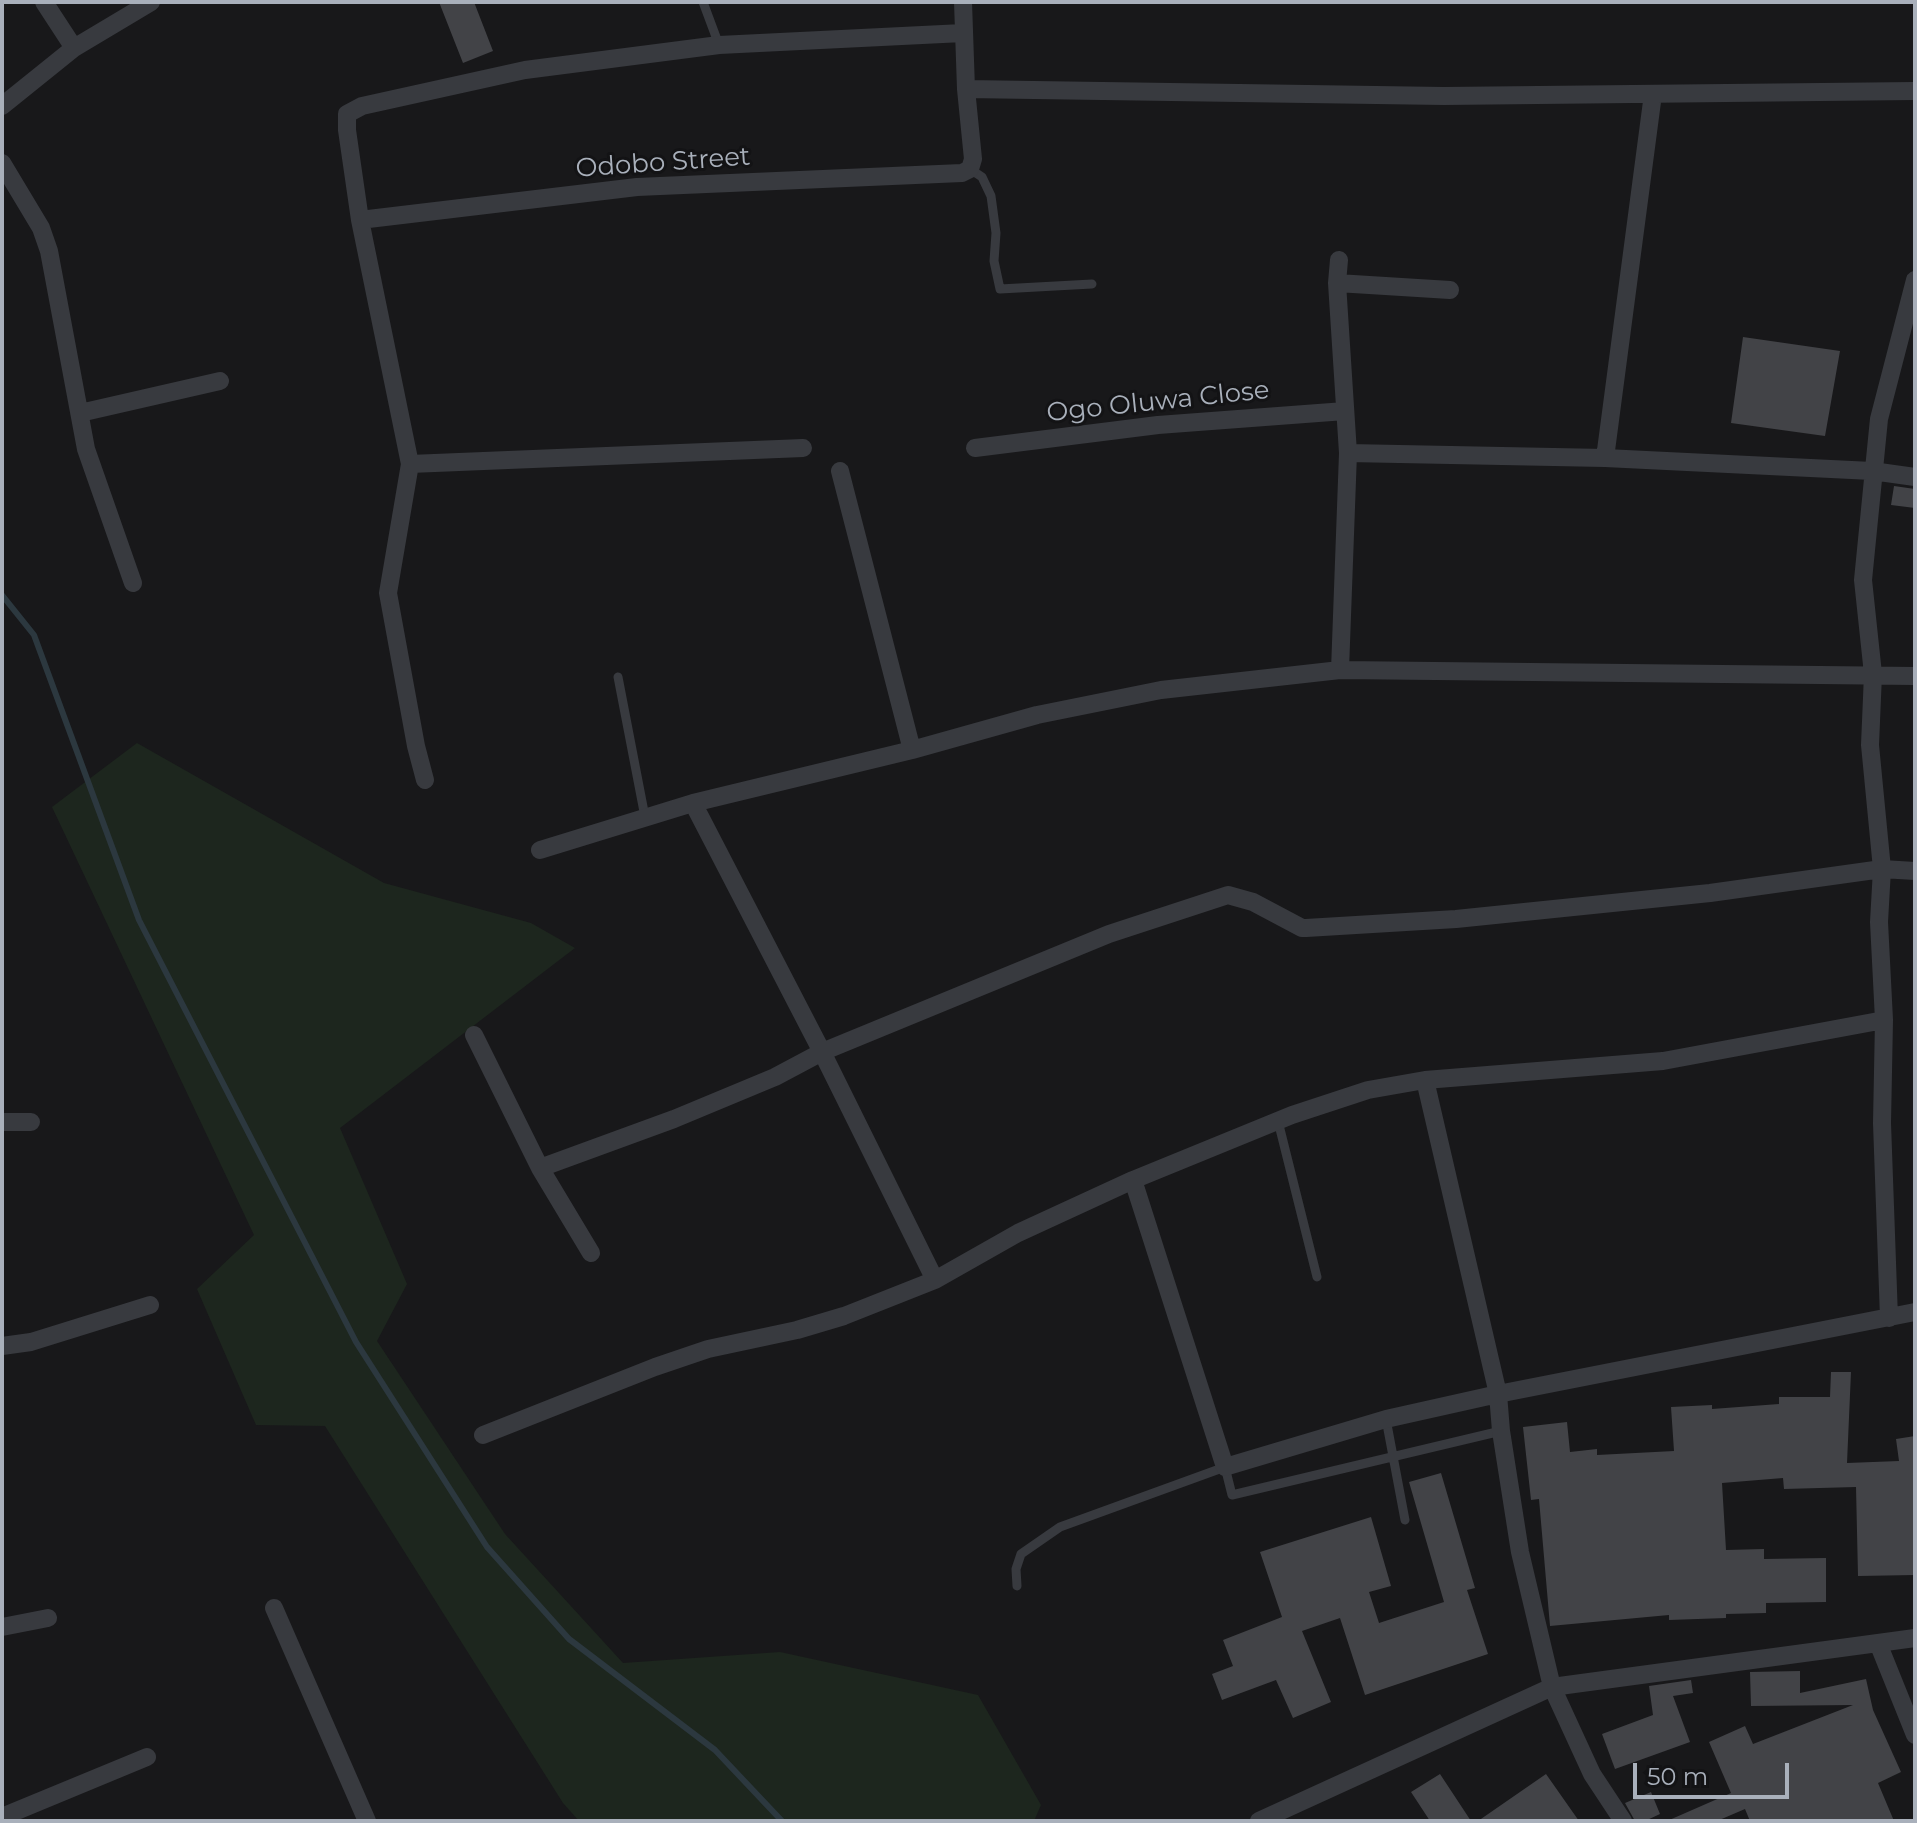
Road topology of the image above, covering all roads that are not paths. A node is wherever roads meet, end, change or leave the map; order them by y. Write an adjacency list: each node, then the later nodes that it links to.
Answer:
1 (44, 2): 7 (street)
2 (151, 2): 7 (street)
3 (703, 2): 6 (lane)
4 (963, 2): 5 (street)
5 (963, 33): 6 (street); 8 (street)
6 (719, 45): 14 (street)
7 (74, 48): 11 (street)
8 (966, 89): 10 (street); 13 (street)
9 (1915, 91): 10 (street)
10 (1653, 94): 26 (street)
11 (2, 106)
12 (2, 163): 22 (street)
13 (970, 169): 14 (street, Odobo Street); 18 (lane)
14 (360, 220): 27 (street)
15 (1339, 260): 17 (street)
16 (1915, 280): 29 (street)
17 (1337, 283): 19 (street); 21 (street)
18 (1092, 284)
19 (1450, 290)
20 (220, 381): 22 (street)
21 (1345, 411): 24 (street, Ogo Oluwa Close); 25 (street)
22 (80, 413): 31 (street)
23 (803, 448): 27 (street)
24 (975, 448)
25 (1348, 453): 26 (street); 32 (street)
26 (1605, 458): 29 (street)
27 (410, 464): 37 (street)
28 (840, 471): 36 (street)
29 (1872, 471): 30 (street); 33 (street)
30 (1915, 477)
31 (133, 583)
32 (1340, 670): 33 (street); 36 (street)
33 (1873, 674): 34 (street); 41 (street)
34 (1915, 676)
35 (618, 677): 39 (lane)
36 (912, 750): 38 (street)
37 (425, 780)
38 (693, 803): 39 (street); 45 (street)
39 (645, 817): 40 (street)
40 (540, 850)
41 (1882, 869): 42 (street); 43 (street); 45 (street)
42 (1915, 871)
43 (1884, 1020): 46 (street); 57 (street)
44 (474, 1035): 50 (street)
45 (822, 1052): 50 (street); 54 (street)
46 (1425, 1080): 47 (street); 59 (street)
47 (1278, 1121): 51 (street); 53 (lane)
48 (2, 1122): 49 (street)
49 (31, 1122)
50 (540, 1168): 52 (street)
51 (1133, 1180): 54 (street); 64 (street)
52 (591, 1253)
53 (1317, 1277)
54 (935, 1280): 62 (street)
55 (150, 1305): 58 (street)
56 (1915, 1312): 57 (street)
57 (1889, 1318): 59 (street)
58 (2, 1346)
59 (1498, 1394): 60 (street); 61 (street)
60 (1386, 1419): 63 (lane); 64 (street)
61 (1501, 1431): 63 (lane); 72 (street)
62 (483, 1435)
63 (1393, 1455): 64 (lane); 65 (lane)
64 (1225, 1467): 66 (lane)
65 (1405, 1520)
66 (1017, 1586)
67 (274, 1608): 77 (street)
68 (48, 1618): 69 (street)
69 (2, 1627)
70 (1915, 1638): 71 (street)
71 (1878, 1643): 72 (street); 73 (street)
72 (1552, 1687): 76 (street); 79 (street)
73 (1915, 1735)
74 (147, 1757): 75 (street)
75 (2, 1817)
76 (1280, 1817): 78 (street)
77 (367, 1821)
78 (1259, 1821)
79 (1623, 1821)

